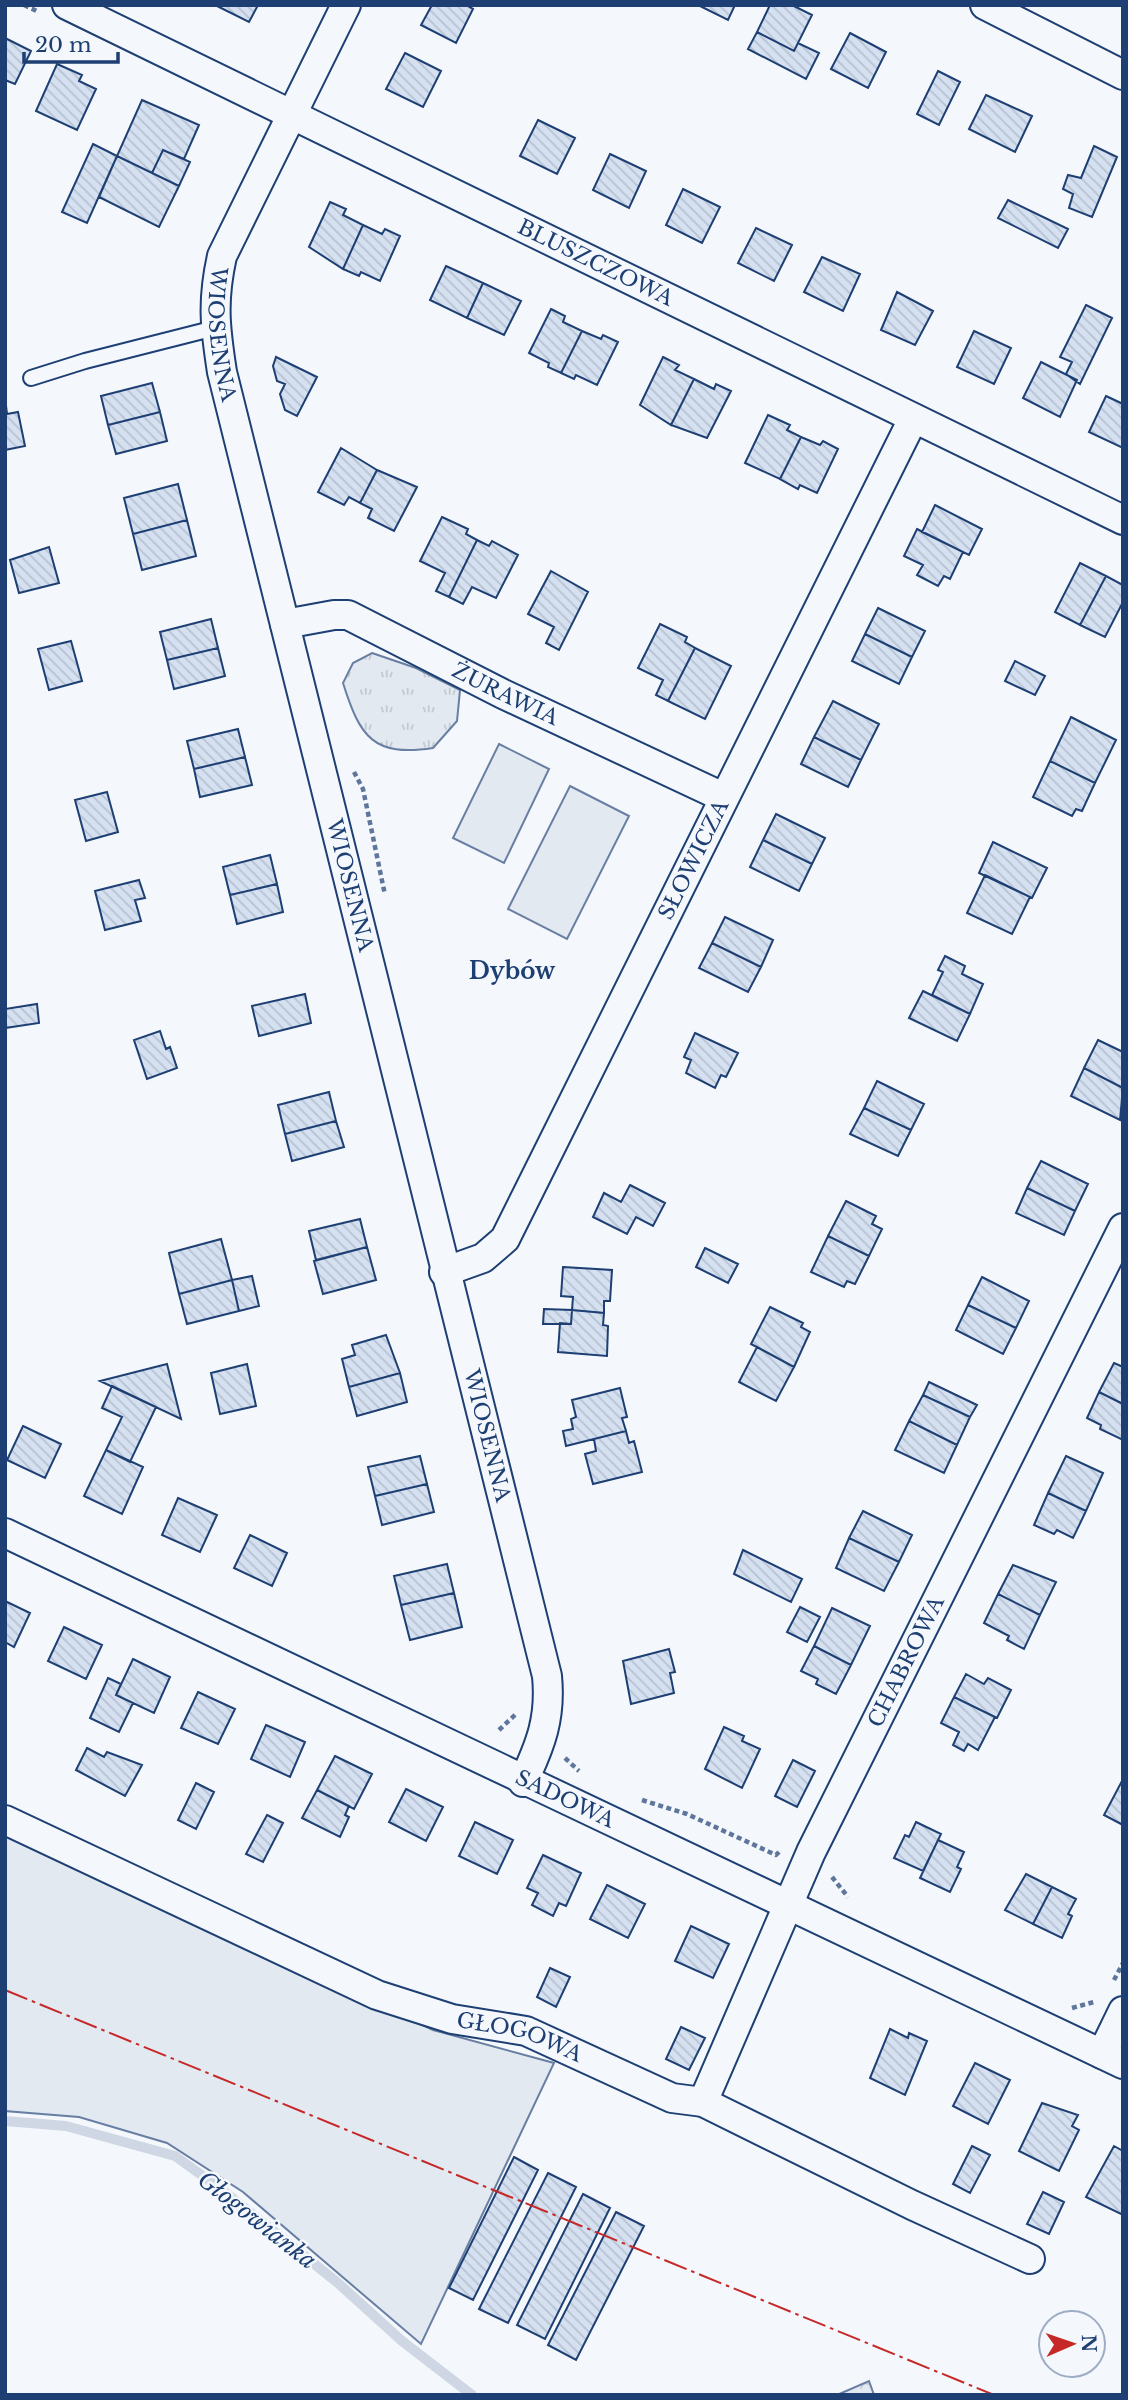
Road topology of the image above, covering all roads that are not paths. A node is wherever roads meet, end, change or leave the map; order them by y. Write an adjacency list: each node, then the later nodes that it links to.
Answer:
1 (67, 5): 5 (street, BLUSZCZOWA)
2 (346, 5): 5 (street, WIOSENNA)
3 (985, 5): 4 (street)
4 (1123, 75)
5 (291, 115): 6 (street, WIOSENNA); 8 (street, BLUSZCZOWA)
6 (215, 328): 7 (lane); 10 (street, WIOSENNA)
7 (31, 378)
8 (912, 419): 9 (street, BLUSZCZOWA); 11 (street, SŁOWICZA)
9 (1123, 520)
10 (285, 624): 11 (street, ŻURAWIA); 13 (street, WIOSENNA)
11 (723, 797): 13 (street, SŁOWICZA)
12 (1123, 1228): 17 (street, CHABROWA)
13 (444, 1272): 15 (street, WIOSENNA)
14 (5, 1534): 15 (street, SADOWA)
15 (523, 1782): 17 (street, SADOWA)
16 (5, 1820): 20 (street, GŁOGOWA)
17 (787, 1906): 19 (street, SADOWA); 20 (street, CHABROWA)
18 (1110, 2001): 19 (street)
19 (1112, 2059)
20 (703, 2102): 21 (street, GŁOGOWA)
21 (1030, 2259)

